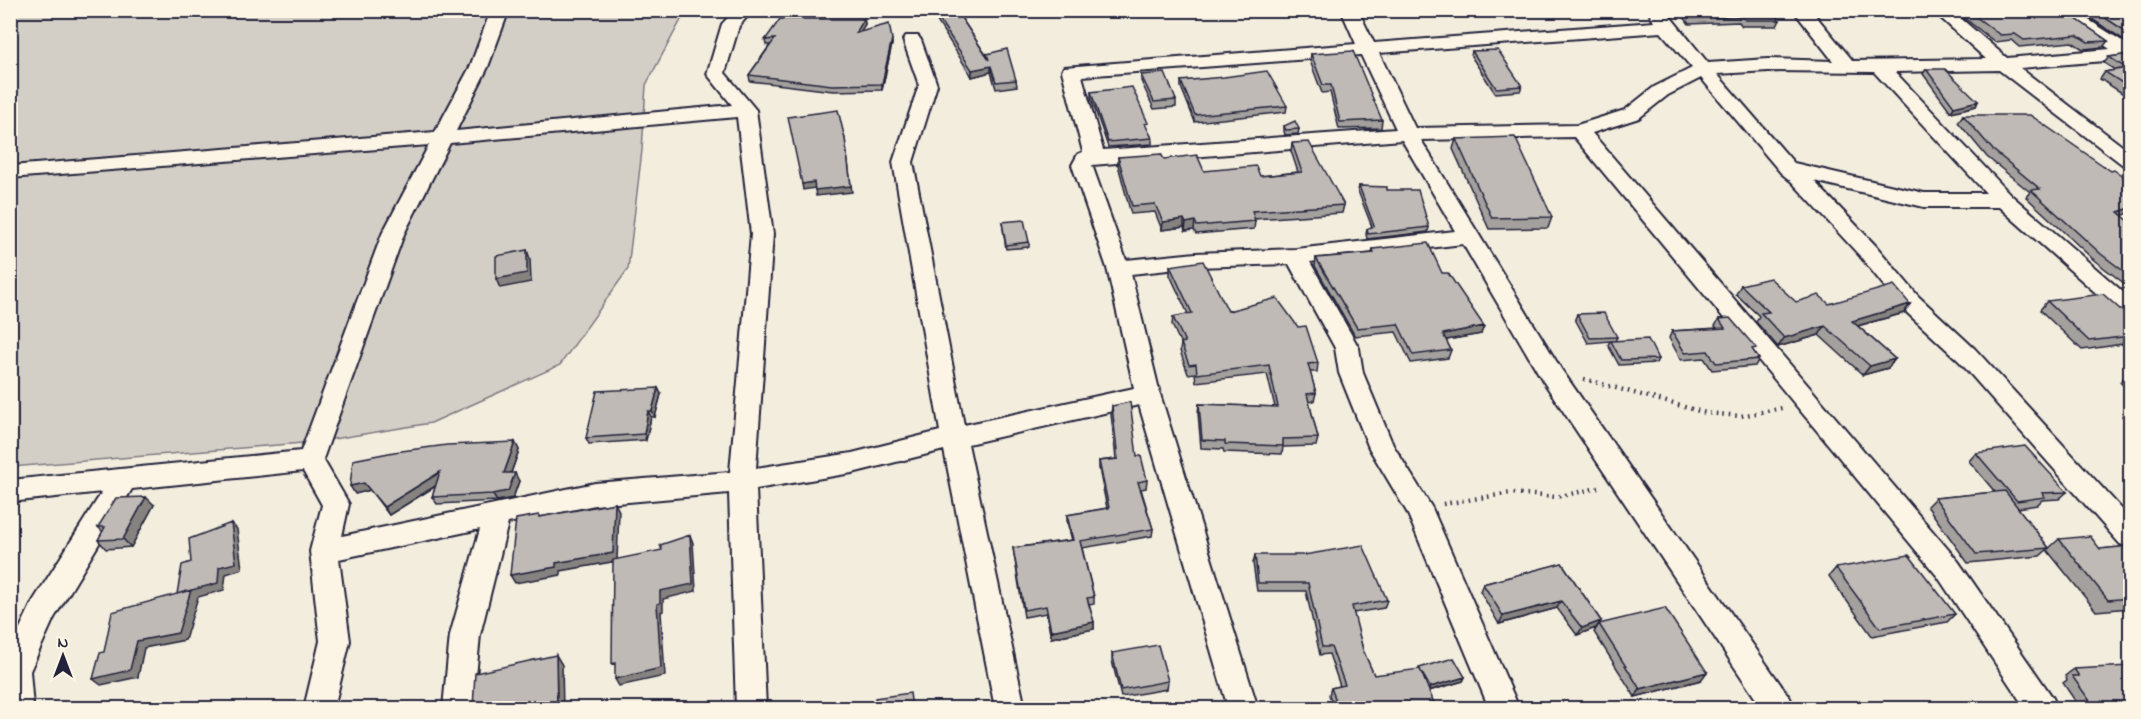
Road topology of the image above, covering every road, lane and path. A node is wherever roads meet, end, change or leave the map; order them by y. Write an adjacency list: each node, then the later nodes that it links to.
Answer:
1 (500, 10): 18 (street)
2 (745, 10): 15 (street)
3 (1349, 10): 9 (street)
4 (1801, 10): 13 (street)
5 (1940, 10): 11 (street)
6 (2060, 10): 10 (street)
7 (1661, 18): 9 (street); 14 (street)
8 (912, 40): 31 (street)
9 (1367, 47): 17 (street); 19 (street)
10 (2130, 53): 11 (street)
11 (2003, 64): 12 (street); 20 (street)
12 (1879, 66): 13 (street); 23 (street)
13 (1848, 67): 14 (street)
14 (1705, 69): 16 (street); 21 (street)
15 (746, 110): 18 (street); 34 (street)
16 (1579, 131): 17 (street); 30 (street)
17 (1408, 134): 19 (street); 24 (street)
18 (441, 138): 22 (street); 32 (street)
19 (1094, 156): 26 (street)
20 (2130, 161)
21 (1788, 169): 23 (street); 39 (street)
22 (10, 172)
23 (2004, 200): 27 (street)
24 (1470, 236): 25 (street); 28 (street)
25 (1296, 256): 26 (street); 37 (street)
26 (1118, 268): 29 (street)
27 (2130, 310)
28 (1552, 375): 30 (path); 35 (street)
29 (1148, 394): 31 (street); 46 (street)
30 (1806, 404): 49 (street)
31 (954, 437): 34 (street); 45 (street)
32 (310, 460): 33 (street); 40 (street)
33 (124, 479): 36 (street); 41 (street)
34 (742, 481): 38 (street); 44 (street)
35 (1624, 482): 37 (path); 48 (street)
36 (10, 490)
37 (1419, 508): 47 (street)
38 (497, 515): 40 (street); 43 (street)
39 (2130, 536)
40 (324, 551): 42 (street)
41 (18, 708)
42 (320, 708)
43 (458, 708)
44 (751, 708)
45 (1010, 708)
46 (1243, 708)
47 (1504, 708)
48 (1779, 708)
49 (2042, 708)

